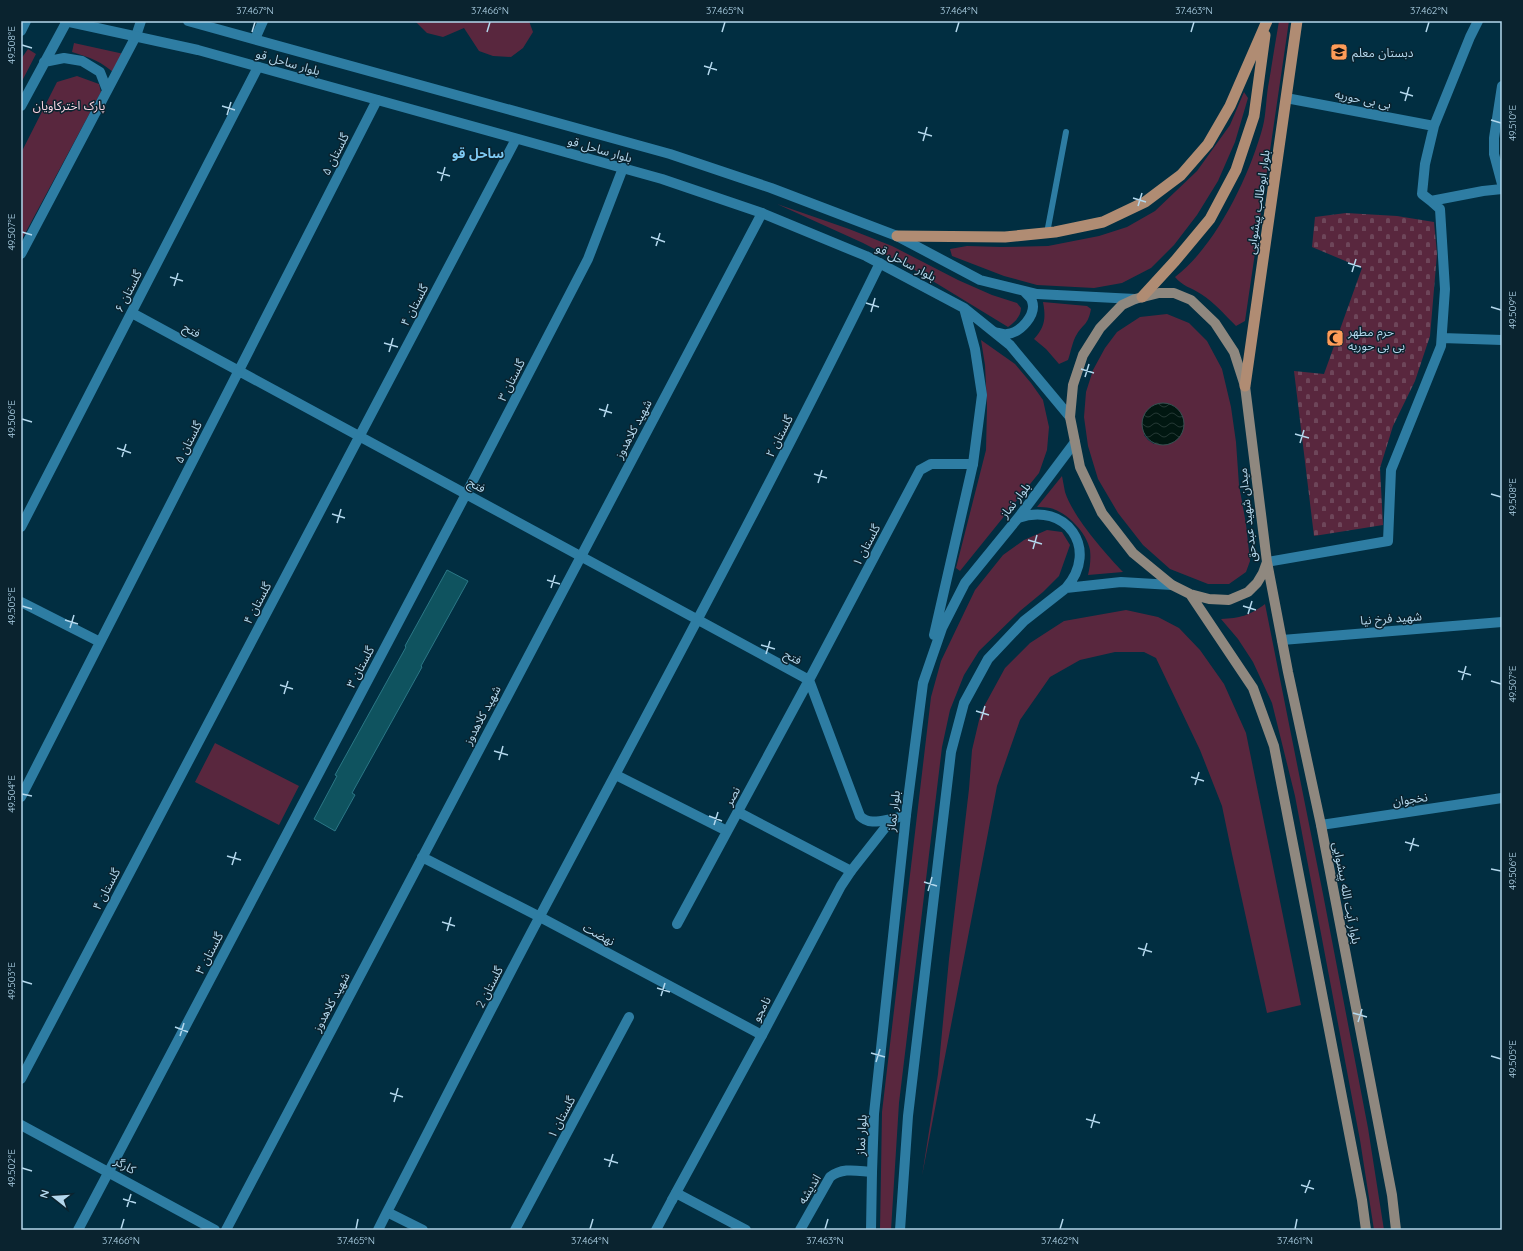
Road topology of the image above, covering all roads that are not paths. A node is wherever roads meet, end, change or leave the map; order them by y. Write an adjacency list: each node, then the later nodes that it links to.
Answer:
1 (26, 21): 9 (street)
2 (66, 21): 10 (street, بلوار ساحل قو); 12 (street)
3 (141, 21): 10 (street)
4 (188, 21): 11 (street, بلوار ساحل قو)
5 (263, 21): 11 (street)
6 (1267, 21): 27 (highway); 32 (highway, بلوار ابوطالب پیشوایی)
7 (1297, 21): 16 (highway, بلوار ابوطالب پیشوایی)
8 (1478, 21): 19 (street)
9 (21, 31)
10 (136, 36): 13 (street, بلوار ساحل قو); 15 (street)
11 (256, 39): 28 (street, بلوار ساحل قو)
12 (44, 62): 15 (street); 18 (street)
13 (258, 67): 17 (street, بلوار ساحل قو); 34 (street, گلستان ۶)
14 (1502, 86): 23 (street)
15 (107, 90): 29 (street)
16 (1286, 98): 19 (street, بی بی حوریه); 39 (highway, بلوار ابوطالب پیشوایی)
17 (377, 100): 21 (street, بلوار ساحل قو); 38 (street, گلستان ۵)
18 (21, 106)
19 (1434, 126): 25 (street)
20 (1066, 132): 27 (lane)
21 (516, 138): 22 (street, بلوار ساحل قو); 41 (street, گلستان ۴)
22 (623, 168): 26 (street, بلوار ساحل قو); 44 (street, گلستان ۳)
23 (1502, 184)
24 (1502, 189): 25 (street)
25 (1432, 201): 36 (street)
26 (762, 213): 30 (street, بلوار ساحل قو); 47 (street, شهید کلاهدوز)
27 (1047, 233): 28 (highway)
28 (897, 236): 31 (street, بلوار ساحل قو)
29 (21, 254)
30 (880, 263): 33 (street, بلوار ساحل قو); 53 (street, گلستان ۲)
31 (1024, 291): 32 (street, بلوار ساحل قو); 35 (street)
32 (1138, 298): 39 (main road, میدان شهید عبدحق); 40 (main road, میدان شهید عبدحق)
33 (964, 308): 35 (street, بلوار ساحل قو); 43 (street)
34 (132, 312): 38 (street, فتح); 46 (street, گلستان ۶)
35 (993, 331): 40 (street, بلوار ساحل قو)
36 (1442, 338): 37 (street); 48 (street)
37 (1502, 340)
38 (239, 371): 41 (street, فتح); 56 (street, گلستان ۵)
39 (1245, 386): 48 (main road, میدان شهید عبدحق)
40 (1070, 417): 42 (main road, میدان شهید عبدحق)
41 (360, 436): 44 (street, فتح); 73 (street, گلستان ۴)
42 (1075, 442): 45 (street, بلوار نماز); 49 (main road, میدان شهید عبدحق)
43 (973, 464): 57 (street, گلستان ۱); 58 (street)
44 (466, 494): 47 (street, فتح); 75 (street, گلستان ۳)
45 (1018, 518): 50 (street); 58 (street, بلوار نماز)
46 (21, 527)
47 (581, 556): 53 (street, فتح); 67 (street, شهید کلاهدوز)
48 (1267, 562): 51 (main road, میدان شهید عبدحق); 55 (main road, بلوار آیت الله پیشوایی)
49 (1172, 585): 50 (street); 51 (main road, میدان شهید عبدحق)
50 (1066, 588): 89 (street)
51 (1190, 594): 90 (main road)
52 (21, 602): 56 (street)
53 (698, 620): 57 (street, فتح); 59 (street, گلستان ۲)
54 (1502, 622): 55 (street, شهید فرخ نیا)
55 (1282, 640): 65 (main road, بلوار آیت الله پیشوایی)
56 (100, 642): 60 (street, گلستان ۵)
57 (809, 680): 62 (street, نصر); 64 (street)
58 (923, 683): 63 (street, بلوار نماز)
59 (616, 775): 66 (street); 69 (street, گلستان 2)
60 (21, 797)
61 (1502, 798): 65 (street, نخجوان)
62 (738, 812): 66 (street, نصر); 68 (street)
63 (906, 815): 64 (street); 76 (street, بلوار نماز)
64 (892, 819): 68 (street, نامجو)
65 (1321, 825): 91 (main road, بلوار آیت الله پیشوایی)
66 (727, 831): 70 (street, نصر)
67 (422, 857): 69 (street, نهضت); 81 (street, شهید کلاهدوز)
68 (851, 871): 72 (street, نامجو)
69 (540, 917): 72 (street, نهضت); 78 (street, گلستان 2)
70 (677, 924)
71 (629, 1017): 84 (street, گلستان ۱)
72 (762, 1035): 77 (street, نامجو)
73 (21, 1079)
74 (21, 1125): 75 (street, کارگر)
75 (109, 1172): 79 (street, گلستان ۳); 80 (street, کارگر)
76 (872, 1172): 87 (street, اندیشه); 88 (street, بلوار نماز)
77 (674, 1197): 85 (street, نامجو); 86 (street)
78 (387, 1212): 82 (street, گلستان 2); 83 (street)
79 (78, 1230)
80 (215, 1230)
81 (226, 1230)
82 (378, 1230)
83 (423, 1230)
84 (515, 1230)
85 (656, 1230)
86 (746, 1230)
87 (800, 1230)
88 (871, 1230)
89 (900, 1230)
90 (1366, 1230)
91 (1396, 1230)

